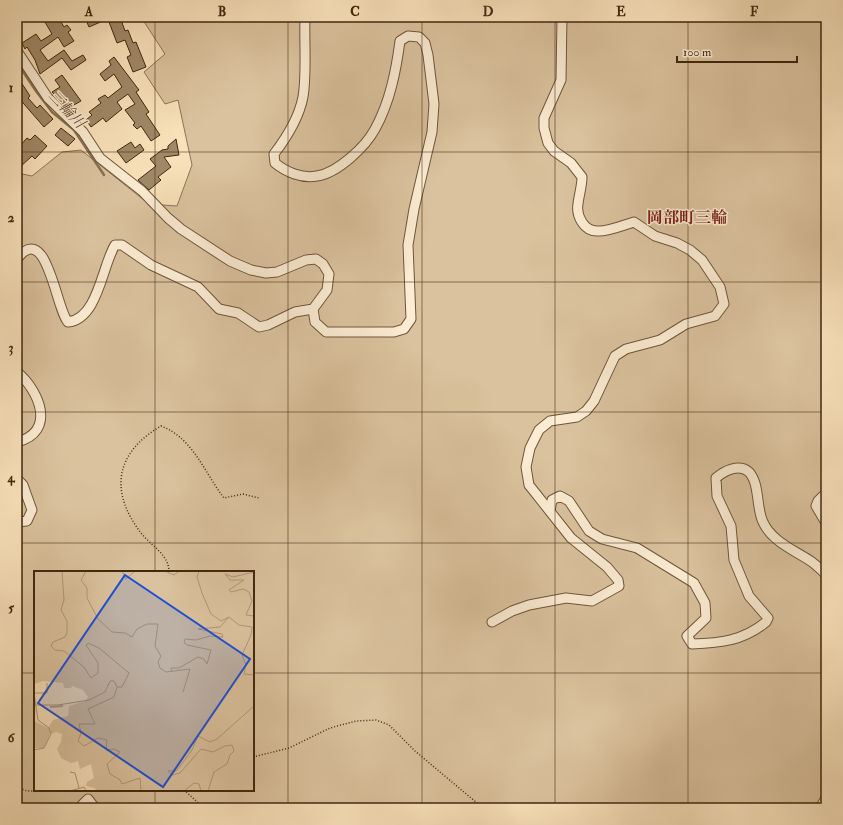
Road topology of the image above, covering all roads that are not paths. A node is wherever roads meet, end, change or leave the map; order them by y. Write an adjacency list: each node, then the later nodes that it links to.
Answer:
1 (305, 17): 5 (street)
2 (562, 17): 10 (street)
3 (17, 51): 5 (street)
4 (17, 259): 5 (street)
5 (313, 309)
6 (17, 372): 7 (street)
7 (17, 442)
8 (17, 479): 11 (street)
9 (826, 496): 12 (street)
10 (550, 511): 13 (street); 14 (street)
11 (17, 522)
12 (826, 523)
13 (826, 574)
14 (492, 622)
15 (826, 798): 18 (street)
16 (79, 808): 17 (street)
17 (94, 808)
18 (820, 808)

